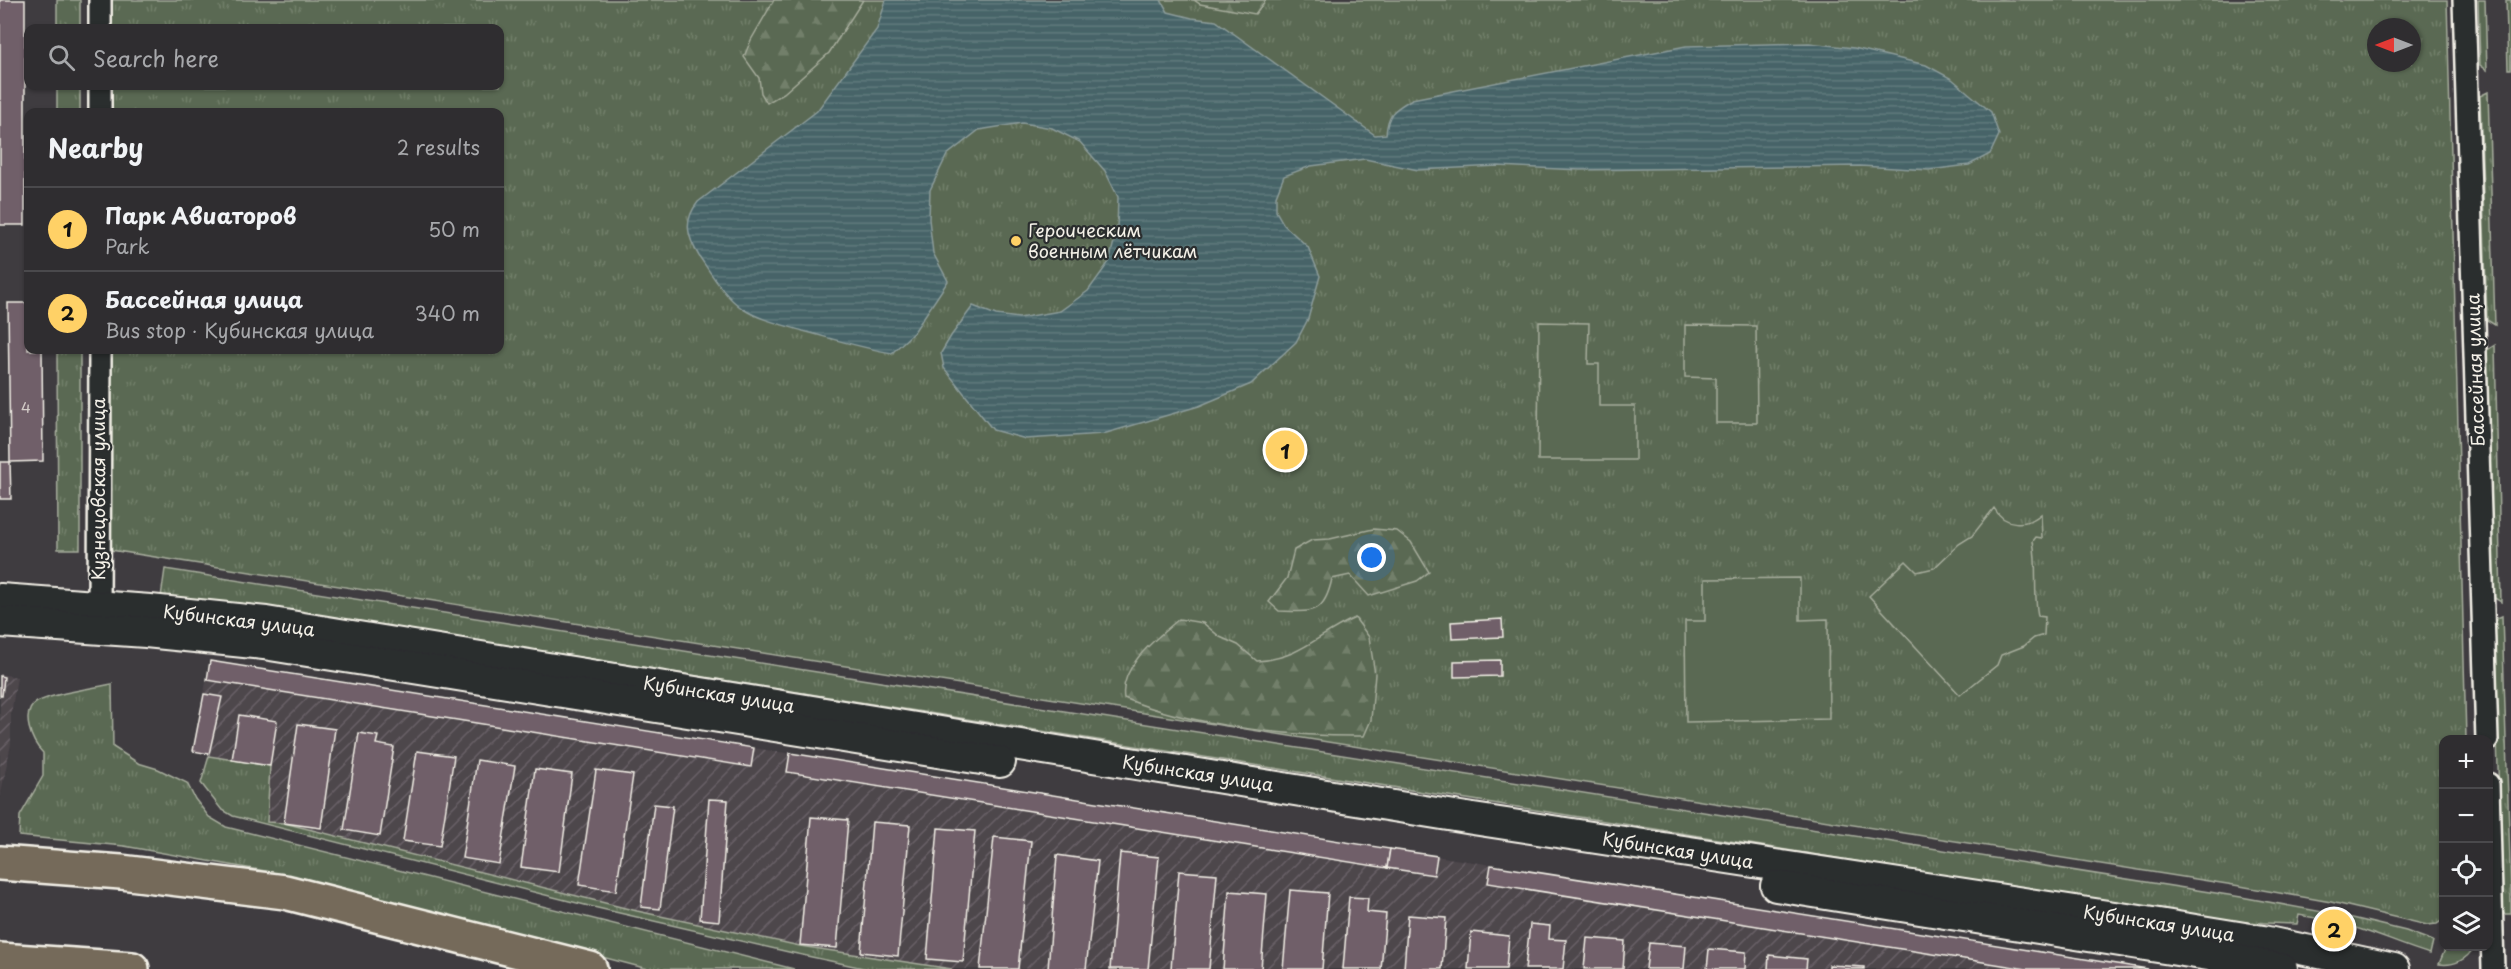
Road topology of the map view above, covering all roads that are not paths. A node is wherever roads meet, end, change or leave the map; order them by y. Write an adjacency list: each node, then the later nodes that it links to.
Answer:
1 (100, 0): 3 (street)
2 (2464, 0): 10 (street, Бассейная улица)
3 (100, 24)
4 (100, 90): 5 (street)
5 (100, 108)
6 (99, 354): 8 (street, Кузнецовская улица)
7 (0, 599): 8 (main road, Кубинская улица)
8 (99, 618): 9 (main road, Кубинская улица); 16 (main road, Кубинская улица); 17 (main road, Кубинская улица)
9 (0, 622)
10 (2487, 735)
11 (2488, 789): 18 (street)
12 (0, 863): 15 (main road)
13 (0, 960): 14 (main road)
14 (132, 969)
15 (590, 969)
16 (2282, 969)
17 (2394, 969)
18 (2493, 969)

